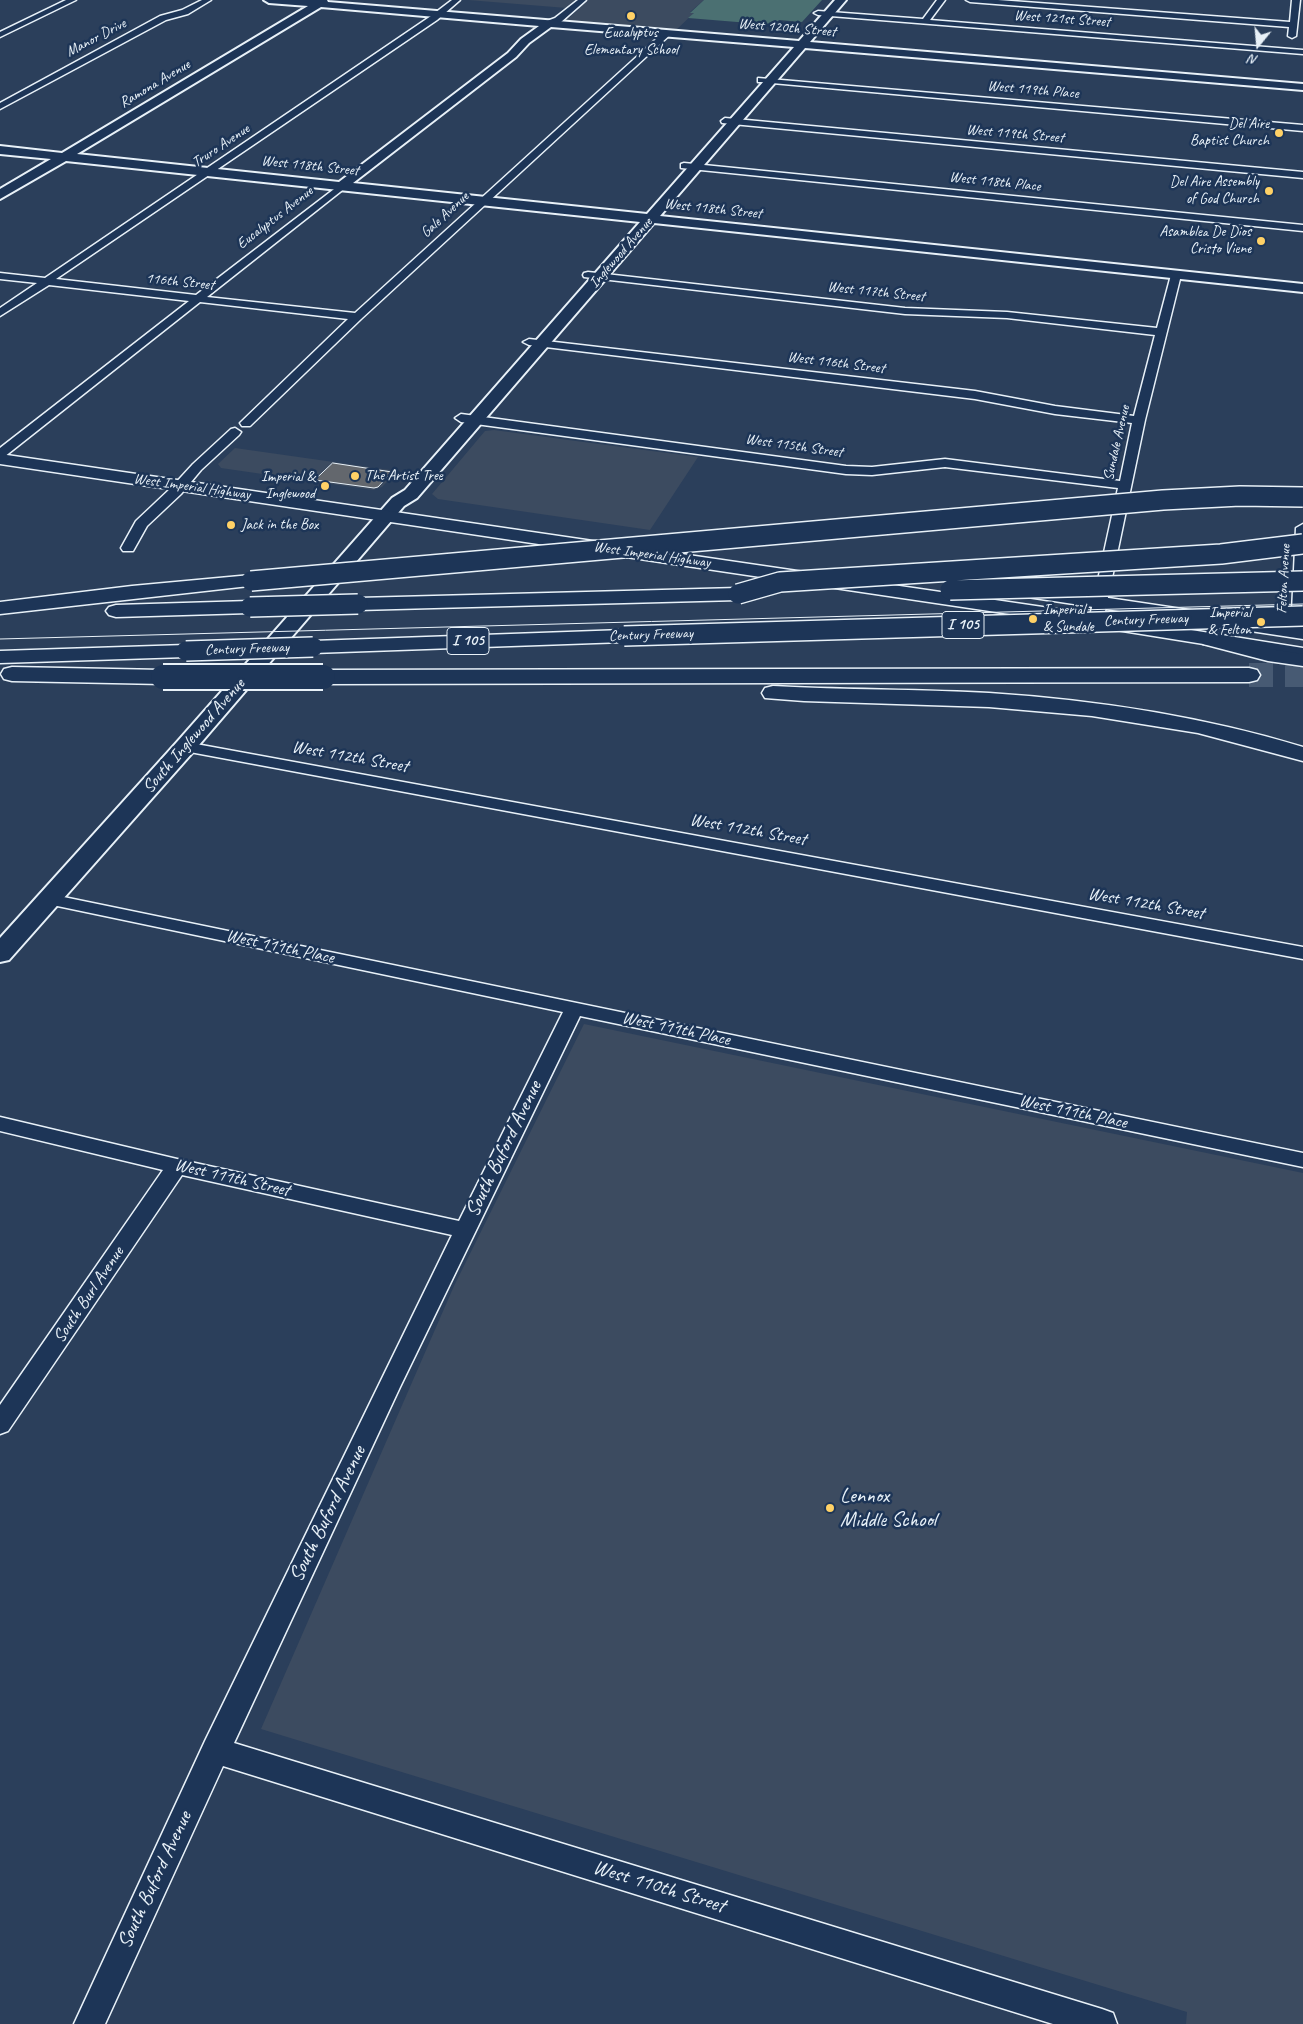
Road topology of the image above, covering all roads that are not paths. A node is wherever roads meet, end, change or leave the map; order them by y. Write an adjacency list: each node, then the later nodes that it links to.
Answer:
1 (72, 0): 19 (street)
2 (207, 0): 25 (street, Manor Drive)
3 (268, 0): 12 (main road, West 120th Street)
4 (456, 0): 13 (street, Truro Avenue)
5 (582, 0): 16 (street, Eucalyptus Avenue)
6 (830, 0): 14 (main road, Inglewood Avenue)
7 (841, 0): 14 (street, Inglewood Avenue)
8 (941, 0): 15 (street)
9 (970, 0): 17 (street)
10 (1290, 0): 11 (street)
11 (1296, 0): 17 (street)
12 (322, 2): 13 (street, West 120th Street); 29 (street, Ramona Avenue)
13 (437, 14): 16 (street, West 120th Street); 31 (street, Truro Avenue)
14 (823, 14): 15 (street, West 121st Street); 20 (street, Inglewood Avenue)
15 (925, 22): 21 (street, West 121st Street)
16 (550, 23): 18 (street, West 120th Street); 33 (street, Eucalyptus Avenue)
17 (1293, 25): 21 (street)
18 (668, 33): 20 (street, West 120th Street); 35 (street, Gale Avenue)
19 (0, 35)
20 (797, 44): 23 (street, Inglewood Avenue); 24 (street, West 120th Street)
21 (1290, 51): 22 (street, West 121st Street)
22 (1303, 52)
23 (766, 80): 26 (street, Inglewood Avenue); 27 (street, West 119th Place)
24 (1303, 87)
25 (0, 106)
26 (730, 121): 30 (main road, Inglewood Avenue); 32 (street, West 119th Street)
27 (1303, 128)
28 (0, 150): 29 (street, West 118th Street)
29 (63, 157): 31 (street, West 118th Street); 34 (street, Ramona Avenue)
30 (690, 167): 36 (street, Inglewood Avenue); 37 (street, West 118th Place)
31 (207, 172): 33 (street, West 118th Street); 41 (street, Truro Avenue)
32 (1303, 175)
33 (342, 186): 35 (street, West 118th Street); 43 (street, Eucalyptus Avenue)
34 (0, 195)
35 (484, 200): 36 (street, West 118th Street); 45 (street, Gale Avenue)
36 (645, 218): 38 (street, Inglewood Avenue); 39 (street, West 118th Street)
37 (1303, 228)
38 (594, 275): 46 (street, West 117th Street); 47 (street, Inglewood Avenue)
39 (1176, 275): 42 (street, West 118th Street); 46 (street, Sundale Avenue)
40 (0, 276): 41 (street, 116th Street)
41 (46, 282): 43 (street, 116th Street); 44 (street, Truro Avenue)
42 (1303, 288)
43 (196, 300): 45 (street, 116th Street); 52 (street, Eucalyptus Avenue)
44 (0, 313)
45 (357, 317): 50 (street, Gale Avenue)
46 (1162, 332): 49 (street, Sundale Avenue)
47 (536, 342): 48 (street, Inglewood Avenue); 49 (street, West 116th Street)
48 (469, 419): 54 (street, West 115th Street); 56 (street, Inglewood Avenue)
49 (1139, 420): 54 (street, Sundale Avenue)
50 (246, 423)
51 (235, 432): 53 (street)
52 (3, 450): 53 (main road, West Imperial Highway)
53 (187, 479): 56 (main road, West Imperial Highway); 59 (street)
54 (1124, 485): 63 (street, Sundale Avenue)
55 (1303, 497): 62 (main road, bridge)
56 (392, 509): 63 (main road, West Imperial Highway); 73 (street, South Inglewood Avenue)
57 (1303, 528): 65 (street, Felton Avenue)
58 (1303, 544): 61 (main road, bridge)
59 (128, 548)
60 (1303, 581): 61 (main road, Century Freeway / I 105, bridge)
61 (738, 594): 64 (main road, Century Freeway / I 105, bridge)
62 (0, 608)
63 (1098, 611): 65 (main road, West Imperial Highway); 66 (main road, West Imperial Highway)
64 (0, 614)
65 (1301, 627): 68 (main road, Century Freeway / I 105, bridge)
66 (1211, 639): 67 (main road, West Imperial Highway); 69 (main road)
67 (1303, 654)
68 (0, 657)
69 (1303, 660)
70 (0, 673): 72 (main road, bridge)
71 (1249, 675): 72 (main road)
72 (467, 677): 74 (main road)
73 (185, 746): 75 (street, South Inglewood Avenue); 76 (street, West 112th Street)
74 (1303, 754)
75 (49, 899): 77 (street, South Inglewood Avenue); 78 (street, West 111th Place)
76 (1303, 953)
77 (0, 954)
78 (574, 1008): 80 (street, West 111th Place); 82 (street, South Buford Avenue)
79 (0, 1124): 81 (street, West 111th Street)
80 (1303, 1160)
81 (177, 1166): 82 (street, West 111th Street); 83 (street, South Burl Avenue)
82 (464, 1230): 84 (street, South Buford Avenue)
83 (0, 1424)
84 (215, 1750): 85 (street, South Buford Avenue); 86 (street, West 110th Street)
85 (89, 2024)
86 (1102, 2024)

